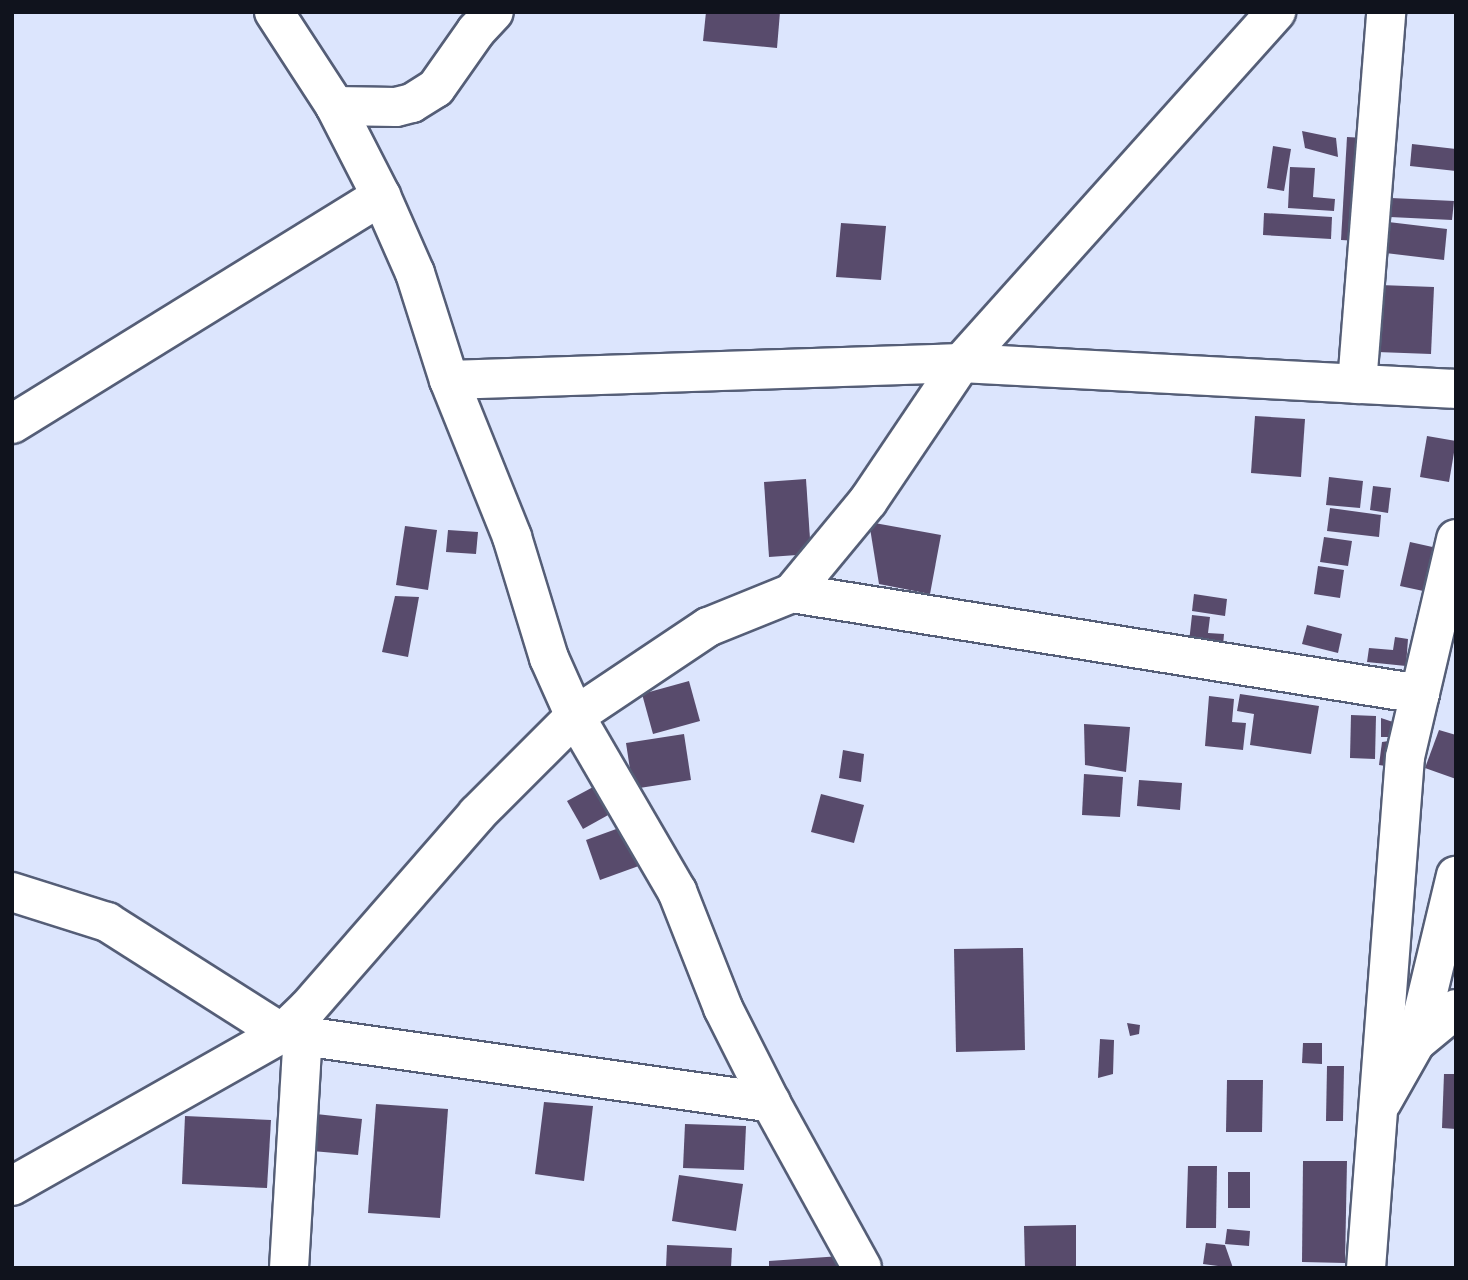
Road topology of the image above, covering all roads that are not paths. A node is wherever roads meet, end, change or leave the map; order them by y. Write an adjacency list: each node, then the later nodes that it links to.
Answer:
1 (274, 12): 5 (street)
2 (494, 12): 5 (street)
3 (1276, 12): 7 (street)
4 (1386, 12): 9 (street)
5 (335, 106): 6 (street)
6 (381, 196): 8 (street); 11 (street)
7 (961, 363): 8 (street); 9 (street); 13 (street)
8 (449, 380): 15 (street)
9 (1357, 384): 10 (street)
10 (1456, 389)
11 (12, 424)
12 (1456, 539): 14 (street)
13 (792, 593): 14 (street); 15 (street)
14 (1420, 694): 22 (street)
15 (575, 716): 19 (street); 21 (street)
16 (1456, 876): 20 (street)
17 (12, 892): 19 (street)
18 (1456, 1009): 20 (street)
19 (293, 1034): 21 (street); 23 (street); 24 (street)
20 (1416, 1042): 22 (street)
21 (771, 1103): 25 (street)
22 (1376, 1113): 26 (street)
23 (12, 1186)
24 (289, 1268)
25 (862, 1268)
26 (1366, 1268)

